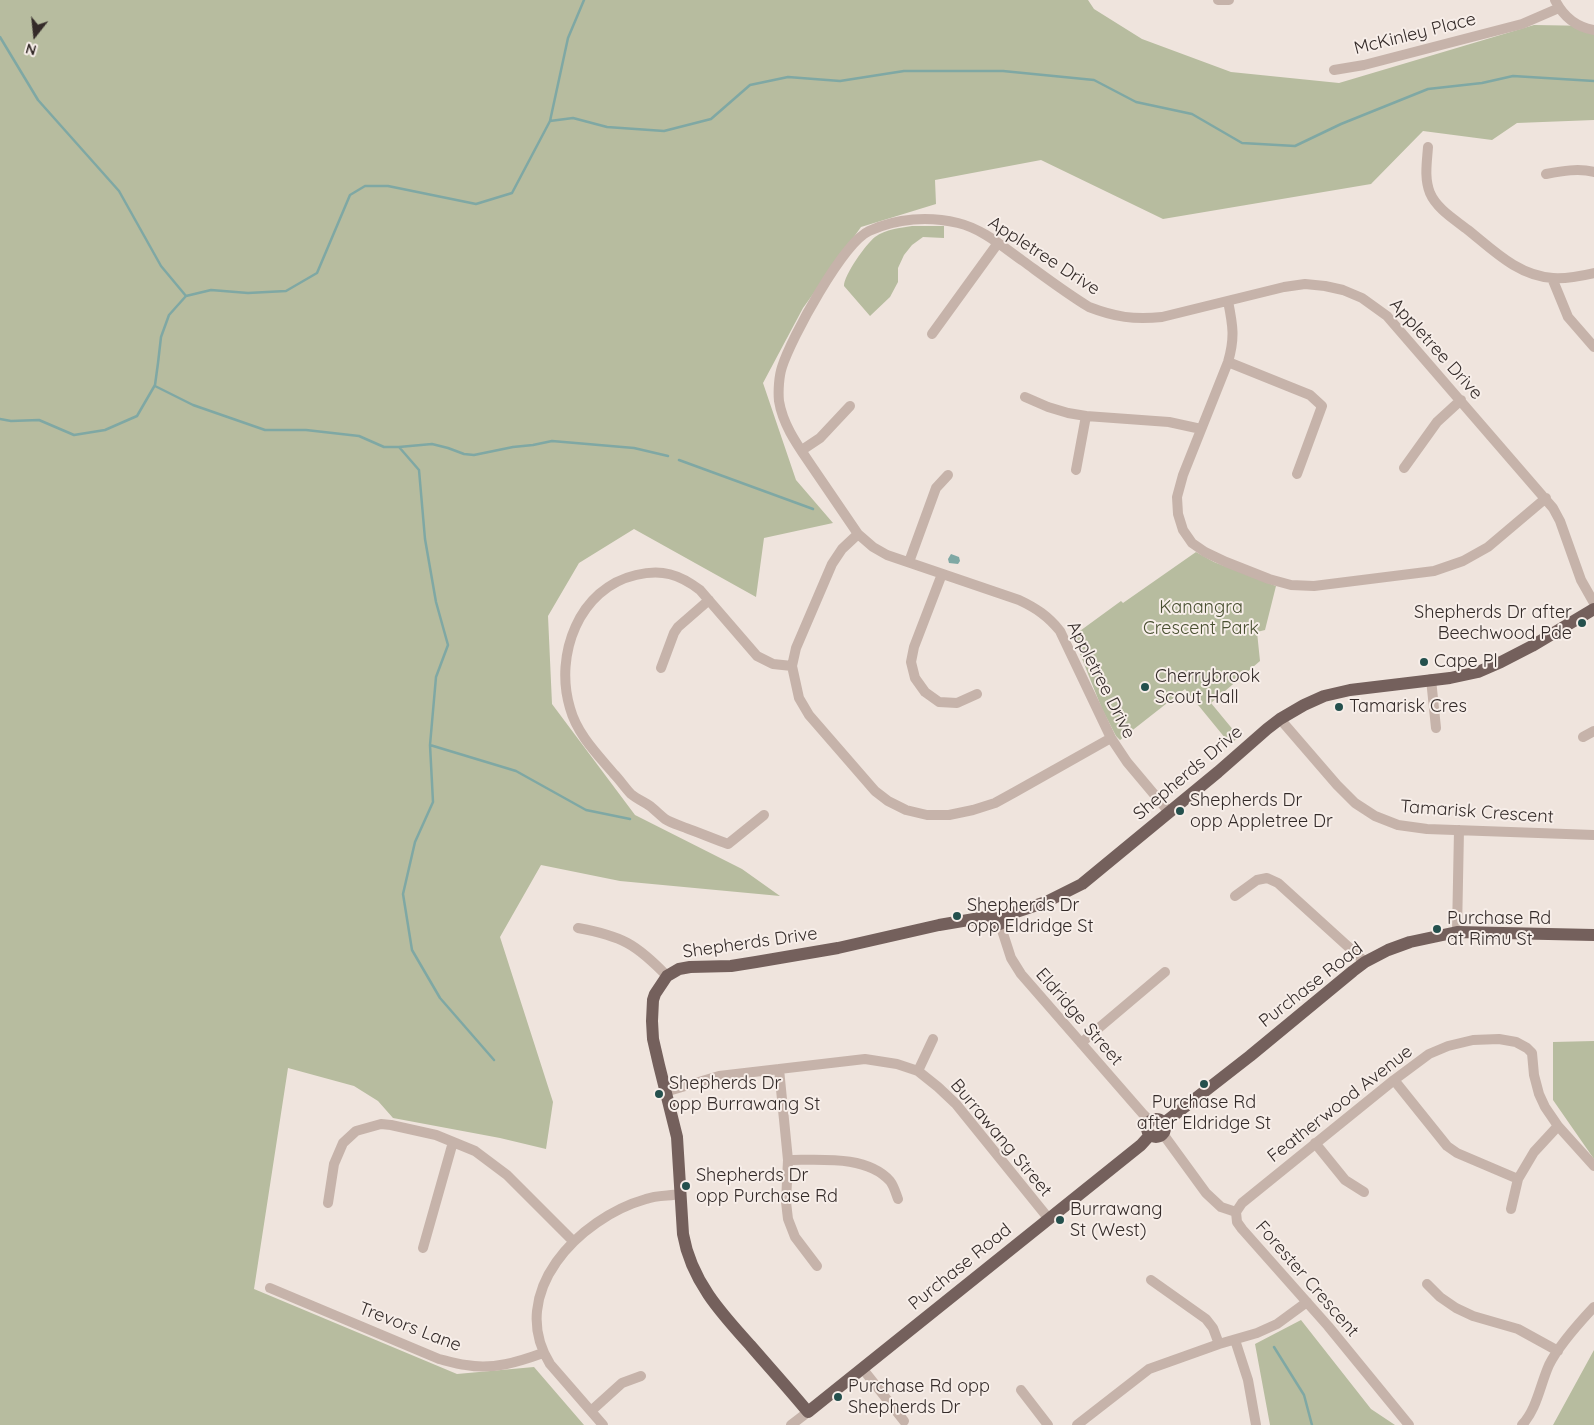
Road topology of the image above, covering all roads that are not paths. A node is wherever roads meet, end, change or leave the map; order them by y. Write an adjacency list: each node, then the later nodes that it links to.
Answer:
1 (1218, 0): 2 (street)
2 (1229, 0)
3 (1557, 4): 4 (street); 5 (street, McKinley Place)
4 (1594, 30)
5 (1334, 70)
6 (1428, 147): 11 (street)
7 (1594, 172): 8 (street)
8 (1546, 174)
9 (998, 243): 12 (street, Appletree Drive); 13 (street); 21 (street, Appletree Drive)
10 (1594, 272): 11 (street)
11 (1552, 278): 14 (street)
12 (1228, 301): 15 (street); 17 (street, Appletree Drive)
13 (932, 334)
14 (1594, 347)
15 (1228, 362): 20 (street); 24 (street)
16 (1025, 397): 19 (street)
17 (1461, 400): 22 (street); 26 (street, Appletree Drive)
18 (850, 406): 21 (street)
19 (1086, 416): 20 (street); 23 (street)
20 (1200, 429): 26 (street)
21 (802, 450): 27 (street, Appletree Drive)
22 (1404, 468)
23 (1076, 470)
24 (1297, 474)
25 (948, 475): 28 (street)
26 (1546, 498): 31 (street, Appletree Drive)
27 (858, 534): 28 (street, Appletree Drive); 33 (street)
28 (909, 562): 29 (street, Appletree Drive)
29 (942, 574): 36 (street); 41 (street, Appletree Drive)
30 (709, 600): 33 (street); 34 (street); 43 (street)
31 (1594, 604)
32 (1594, 609): 35 (main road, Shepherds Drive)
33 (792, 666): 41 (street)
34 (661, 668)
35 (1431, 679): 37 (main road, Shepherds Drive); 38 (street)
36 (977, 694)
37 (1280, 719): 42 (main road, Shepherds Drive); 44 (street, Tamarisk Crescent)
38 (1436, 728)
39 (1594, 731): 40 (street)
40 (1584, 737)
41 (1111, 738): 42 (street, Appletree Drive)
42 (1169, 812): 47 (main road, Shepherds Drive)
43 (764, 815)
44 (1459, 830): 45 (street, Tamarisk Crescent); 49 (street)
45 (1594, 835)
46 (1235, 896): 51 (street)
47 (1000, 919): 53 (main road, Shepherds Drive); 55 (street, Eldridge Street)
48 (578, 928): 53 (street)
49 (1457, 932): 50 (main road, Purchase Road); 51 (main road, Purchase Road)
50 (1594, 935)
51 (1365, 962): 62 (main road, Purchase Road)
52 (1165, 972): 55 (street)
53 (667, 976): 59 (main road, Shepherds Drive)
54 (933, 1040): 57 (street)
55 (1081, 1044): 60 (street, Eldridge Street)
56 (779, 1069): 57 (street, Burrawang Street); 59 (street, Burrawang Street); 66 (street)
57 (918, 1071): 75 (street, Burrawang Street)
58 (1394, 1080): 61 (street, Featherwood Avenue); 65 (street, Featherwood Avenue); 68 (street)
59 (665, 1092): 70 (main road, Shepherds Drive)
60 (1150, 1121): 62 (main road); 63 (main road)
61 (1558, 1126): 67 (street); 68 (street)
62 (1163, 1129): 63 (main road); 74 (street, Forester Crescent)
63 (1150, 1135): 75 (main road, Purchase Road)
64 (453, 1142): 72 (street); 76 (street); 77 (street)
65 (1315, 1143): 69 (street); 74 (street, Featherwood Avenue)
66 (788, 1160): 71 (street); 78 (street)
67 (1594, 1166)
68 (1518, 1180): 73 (street)
69 (1364, 1192)
70 (680, 1194): 76 (street); 92 (main road, Shepherds Drive)
71 (898, 1199)
72 (328, 1203)
73 (1511, 1209)
74 (1236, 1212): 82 (street, Forester Crescent)
75 (1049, 1219): 88 (main road, Purchase Road)
76 (573, 1241): 87 (street)
77 (423, 1248)
78 (817, 1266)
79 (1151, 1280): 85 (street)
80 (1427, 1284): 86 (street)
81 (270, 1288): 87 (street, Trevors Lane)
82 (1307, 1302): 84 (street); 99 (street, Forester Crescent)
83 (1594, 1307): 86 (street)
84 (1235, 1340): 85 (street); 98 (street)
85 (1219, 1344): 97 (street)
86 (1558, 1351): 100 (street)
87 (543, 1353): 91 (street)
88 (862, 1368): 92 (main road, Purchase Road); 93 (street)
89 (641, 1376): 91 (street)
90 (1021, 1390): 96 (street)
91 (591, 1411): 94 (street)
92 (808, 1412): 95 (street, Purchase Road)
93 (904, 1421)
94 (603, 1425)
95 (791, 1425)
96 (1048, 1425)
97 (1077, 1425)
98 (1256, 1425)
99 (1409, 1425)
100 (1522, 1425)

